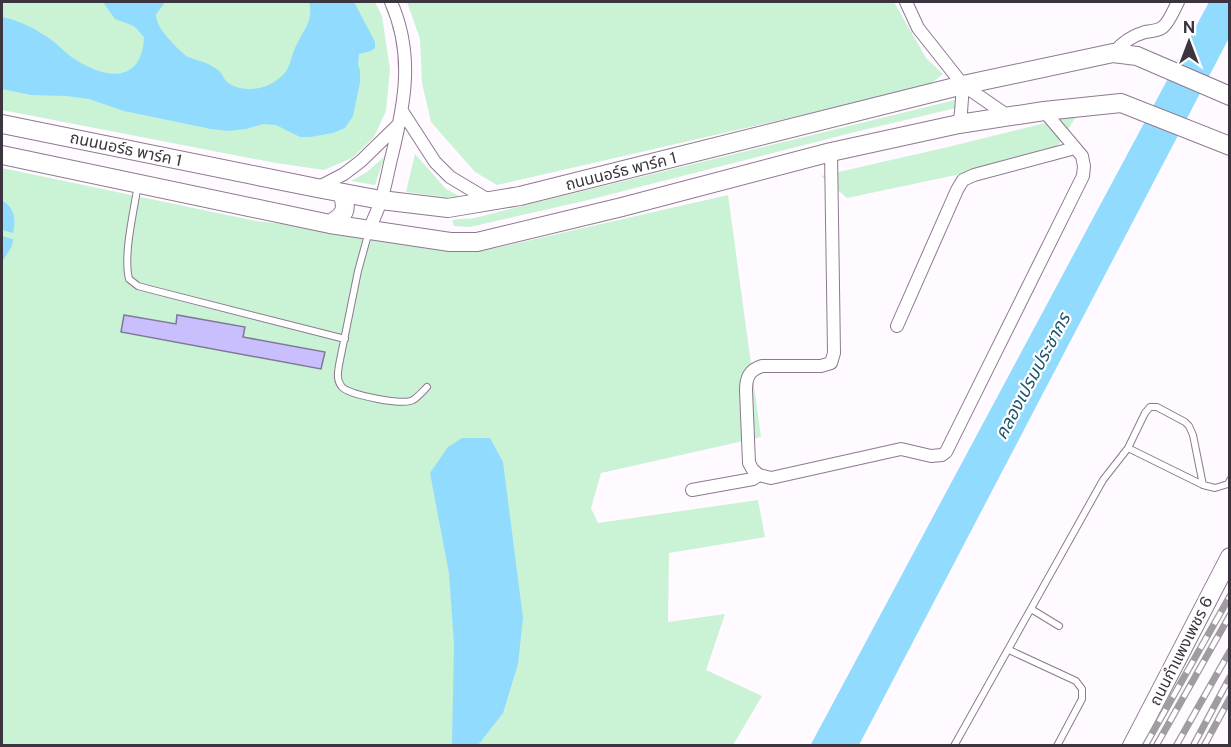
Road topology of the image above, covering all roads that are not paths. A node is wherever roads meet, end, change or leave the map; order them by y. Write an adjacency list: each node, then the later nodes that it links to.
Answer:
1 (391, 2): 9 (street)
2 (906, 2): 5 (street)
3 (1178, 2): 4 (street)
4 (1113, 53): 5 (main road, ถนนนอร์ธ พาร์ค 1); 6 (main road, ถนนนอร์ธ พาร์ค 1)
5 (963, 85): 8 (street); 11 (street); 20 (main road, ถนนนอร์ธ พาร์ค 1)
6 (1230, 96)
7 (1044, 111): 8 (main road, ถนนนอร์ธ พาร์ค 1); 12 (main road, ถนนนอร์ธ พาร์ค 1); 13 (street)
8 (1008, 116): 11 (main road, ถนนนอร์ธ พาร์ค 1)
9 (401, 117): 17 (street); 19 (street); 20 (street)
10 (2, 124): 17 (main road, ถนนนอร์ธ พาร์ค 1)
11 (959, 124): 14 (main road, ถนนนอร์ธ พาร์ค 1)
12 (1225, 143)
13 (1075, 148): 25 (street); 29 (street)
14 (831, 152): 24 (main road, ถนนนอร์ธ พาร์ค 1); 29 (street)
15 (2, 155): 16 (main road, ถนนนอร์ธ พาร์ค 1)
16 (138, 184): 22 (main road, ถนนนอร์ธ พาร์ค 1); 26 (lane)
17 (317, 188): 18 (main road, ถนนนอร์ธ พาร์ค 1)
18 (342, 193): 19 (main road, ถนนนอร์ธ พาร์ค 1); 22 (main road)
19 (381, 200): 21 (main road, ถนนนอร์ธ พาร์ค 1); 23 (street)
20 (490, 201): 21 (main road, ถนนนอร์ธ พาร์ค 1)
21 (448, 208): 24 (main road)
22 (330, 224): 23 (main road, ถนนนอร์ธ พาร์ค 1)
23 (369, 230): 24 (main road, ถนนนอร์ธ พาร์ค 1); 26 (lane)
24 (450, 242)
25 (897, 326)
26 (345, 339): 27 (lane)
27 (427, 387)
28 (1128, 448): 31 (lane); 31 (lane); 34 (lane)
29 (759, 475): 32 (street)
30 (1230, 480): 31 (lane)
31 (1203, 485)
32 (692, 490)
33 (1230, 557): 39 (main road, ถนนกำแพงเพชร 6)
34 (1031, 609): 35 (lane); 36 (lane)
35 (1059, 626)
36 (1009, 650): 37 (lane); 38 (lane)
37 (954, 746)
38 (1057, 746)
39 (1132, 746)

